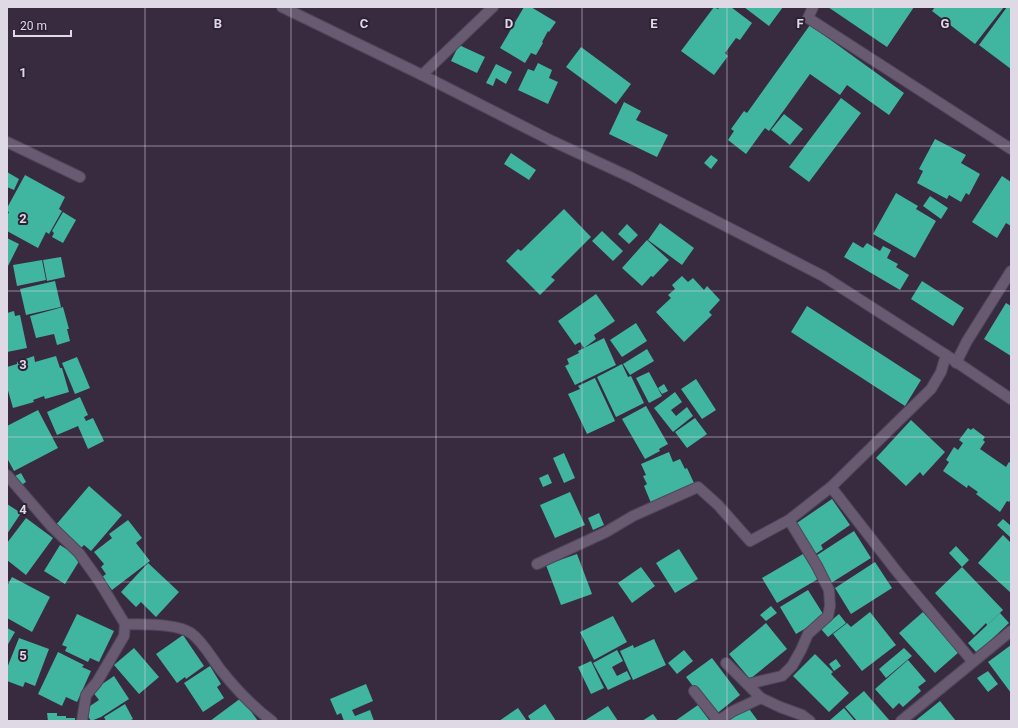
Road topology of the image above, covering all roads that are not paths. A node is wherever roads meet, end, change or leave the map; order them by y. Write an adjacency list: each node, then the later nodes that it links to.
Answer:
1 (282, 7): 4 (street)
2 (493, 7): 4 (street)
3 (813, 7): 6 (street)
4 (422, 74): 9 (street)
5 (7, 142): 7 (street)
6 (1011, 149)
7 (80, 177)
8 (1011, 271): 10 (street)
9 (946, 355): 10 (street); 13 (street)
10 (956, 363): 11 (street)
11 (1011, 399)
12 (7, 475): 16 (street)
13 (831, 487): 14 (street); 18 (street)
14 (789, 520): 15 (street); 20 (street)
15 (536, 564)
16 (125, 624): 23 (street); 24 (street)
17 (1011, 631): 18 (street)
18 (973, 662): 27 (street)
19 (726, 663): 20 (street)
20 (748, 684): 22 (street)
21 (694, 691): 25 (street)
22 (761, 698): 25 (street); 26 (street)
23 (82, 721)
24 (272, 721)
25 (718, 721)
26 (810, 721)
27 (901, 721)

